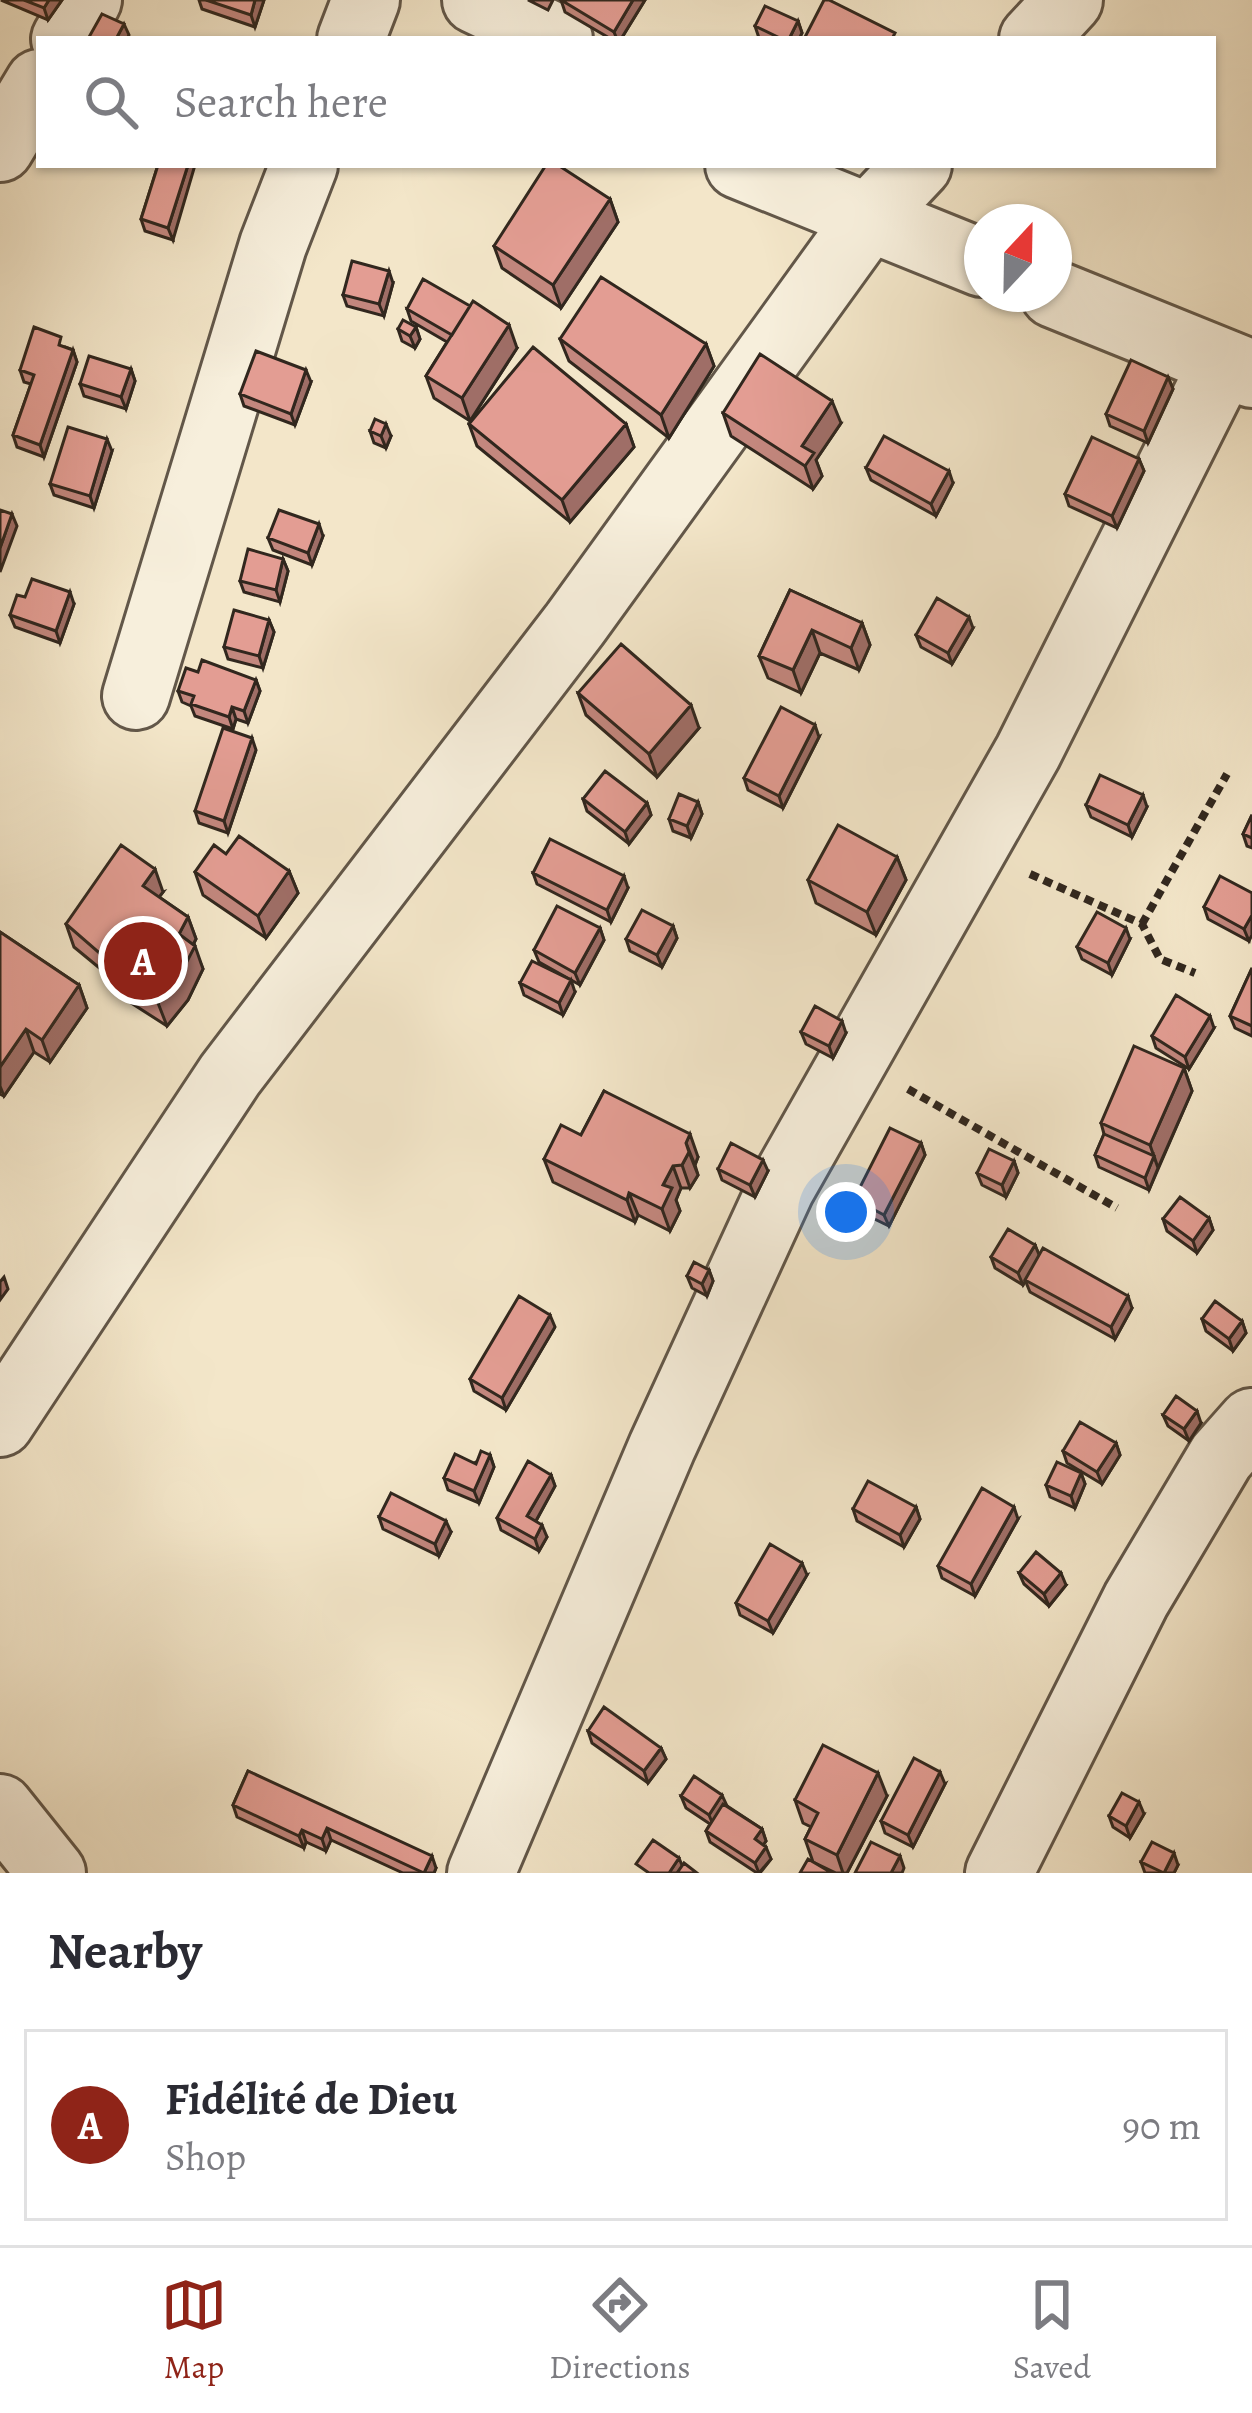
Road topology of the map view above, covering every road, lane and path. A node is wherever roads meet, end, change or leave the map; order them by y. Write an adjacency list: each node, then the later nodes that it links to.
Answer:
1 (88, 0): 5 (street)
2 (366, 0): 6 (street)
3 (476, 0): 7 (street)
4 (1069, 0): 8 (street)
5 (67, 36)
6 (352, 36)
7 (553, 36)
8 (1036, 36)
9 (36, 88): 10 (street)
10 (0, 148)
11 (303, 168): 18 (street)
12 (748, 168): 14 (street)
13 (914, 168): 14 (street)
14 (870, 216): 15 (street); 26 (street)
15 (964, 255)
16 (1072, 301): 17 (street)
17 (1237, 369): 20 (street)
18 (136, 696)
19 (1227, 774): 21 (path)
20 (974, 849): 21 (path); 23 (street)
21 (1142, 924): 22 (path)
22 (1195, 973)
23 (855, 1058): 24 (path); 29 (street)
24 (1118, 1208)
25 (1252, 1422): 30 (street)
26 (0, 1423)
27 (0, 1808): 28 (street)
28 (52, 1873)
29 (481, 1873)
30 (999, 1873)

